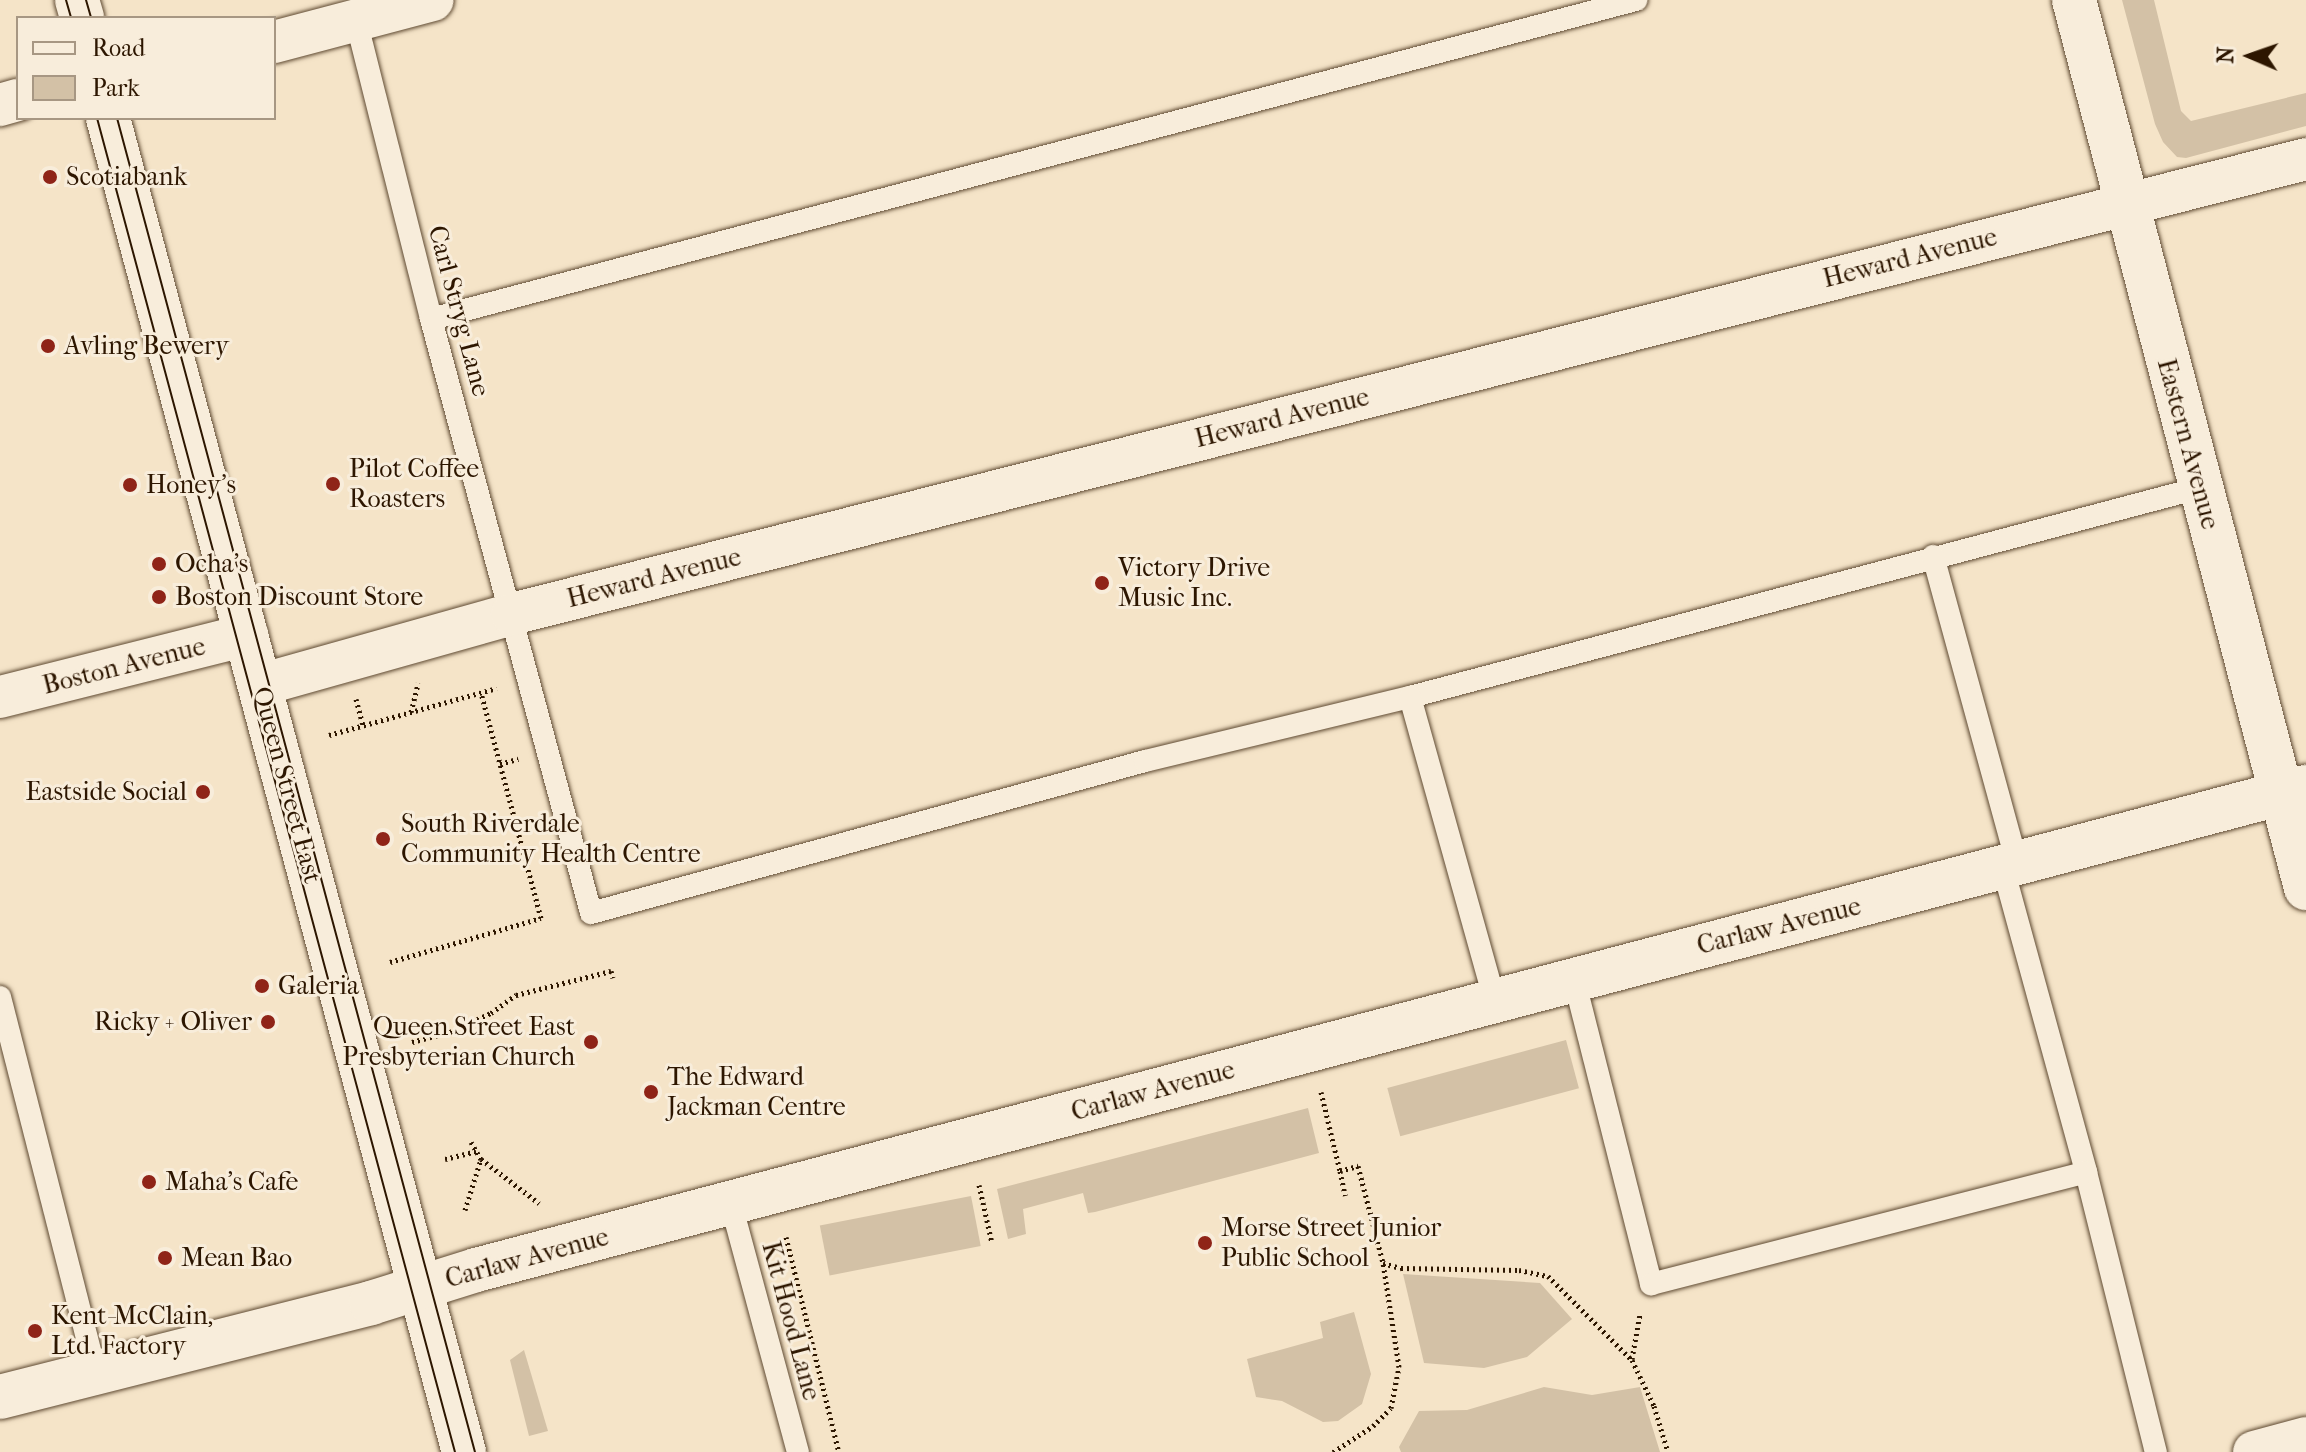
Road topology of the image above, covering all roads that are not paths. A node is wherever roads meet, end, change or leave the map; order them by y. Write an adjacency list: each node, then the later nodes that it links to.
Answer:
1 (433, 0): 4 (street)
2 (1636, 0): 9 (lane)
3 (2074, 0): 8 (main road, Eastern Avenue)
4 (356, 20): 5 (street); 9 (lane, Carl Stryg Lane)
5 (276, 41)
6 (109, 120): 13 (main road, Queen Street East)
7 (2306, 159): 8 (street, Heward Avenue)
8 (2125, 202): 10 (main road, Eastern Avenue); 12 (street, Heward Avenue)
9 (431, 319): 12 (lane, Carl Stryg Lane)
10 (2199, 488): 11 (lane); 17 (main road, Eastern Avenue)
11 (1933, 556): 16 (lane); 18 (lane)
12 (512, 614): 14 (street, Heward Avenue); 16 (lane, Carl Stryg Lane)
13 (247, 635): 14 (main road, Queen Street East); 15 (street, Boston Avenue)
14 (260, 685): 25 (main road, Queen Street East)
15 (0, 697)
16 (1410, 697): 22 (lane)
17 (2293, 791): 18 (main road, Carlaw Avenue); 19 (main road, Eastern Avenue)
18 (2010, 866): 20 (main road, Carlaw Avenue); 23 (lane)
19 (2306, 888)
20 (1574, 979): 22 (main road, Carlaw Avenue); 23 (lane)
21 (0, 997): 26 (lane)
22 (1495, 1001): 24 (main road, Carlaw Avenue)
23 (2086, 1172): 31 (lane)
24 (731, 1204): 25 (main road, Carlaw Avenue); 30 (lane, Kit Hood Lane)
25 (420, 1288): 26 (main road, Carlaw Avenue); 29 (main road, Queen Street East)
26 (96, 1373): 27 (main road, Carlaw Avenue)
27 (0, 1397)
28 (2306, 1438): 32 (street)
29 (464, 1452)
30 (798, 1452)
31 (2156, 1452)
32 (2254, 1452)

